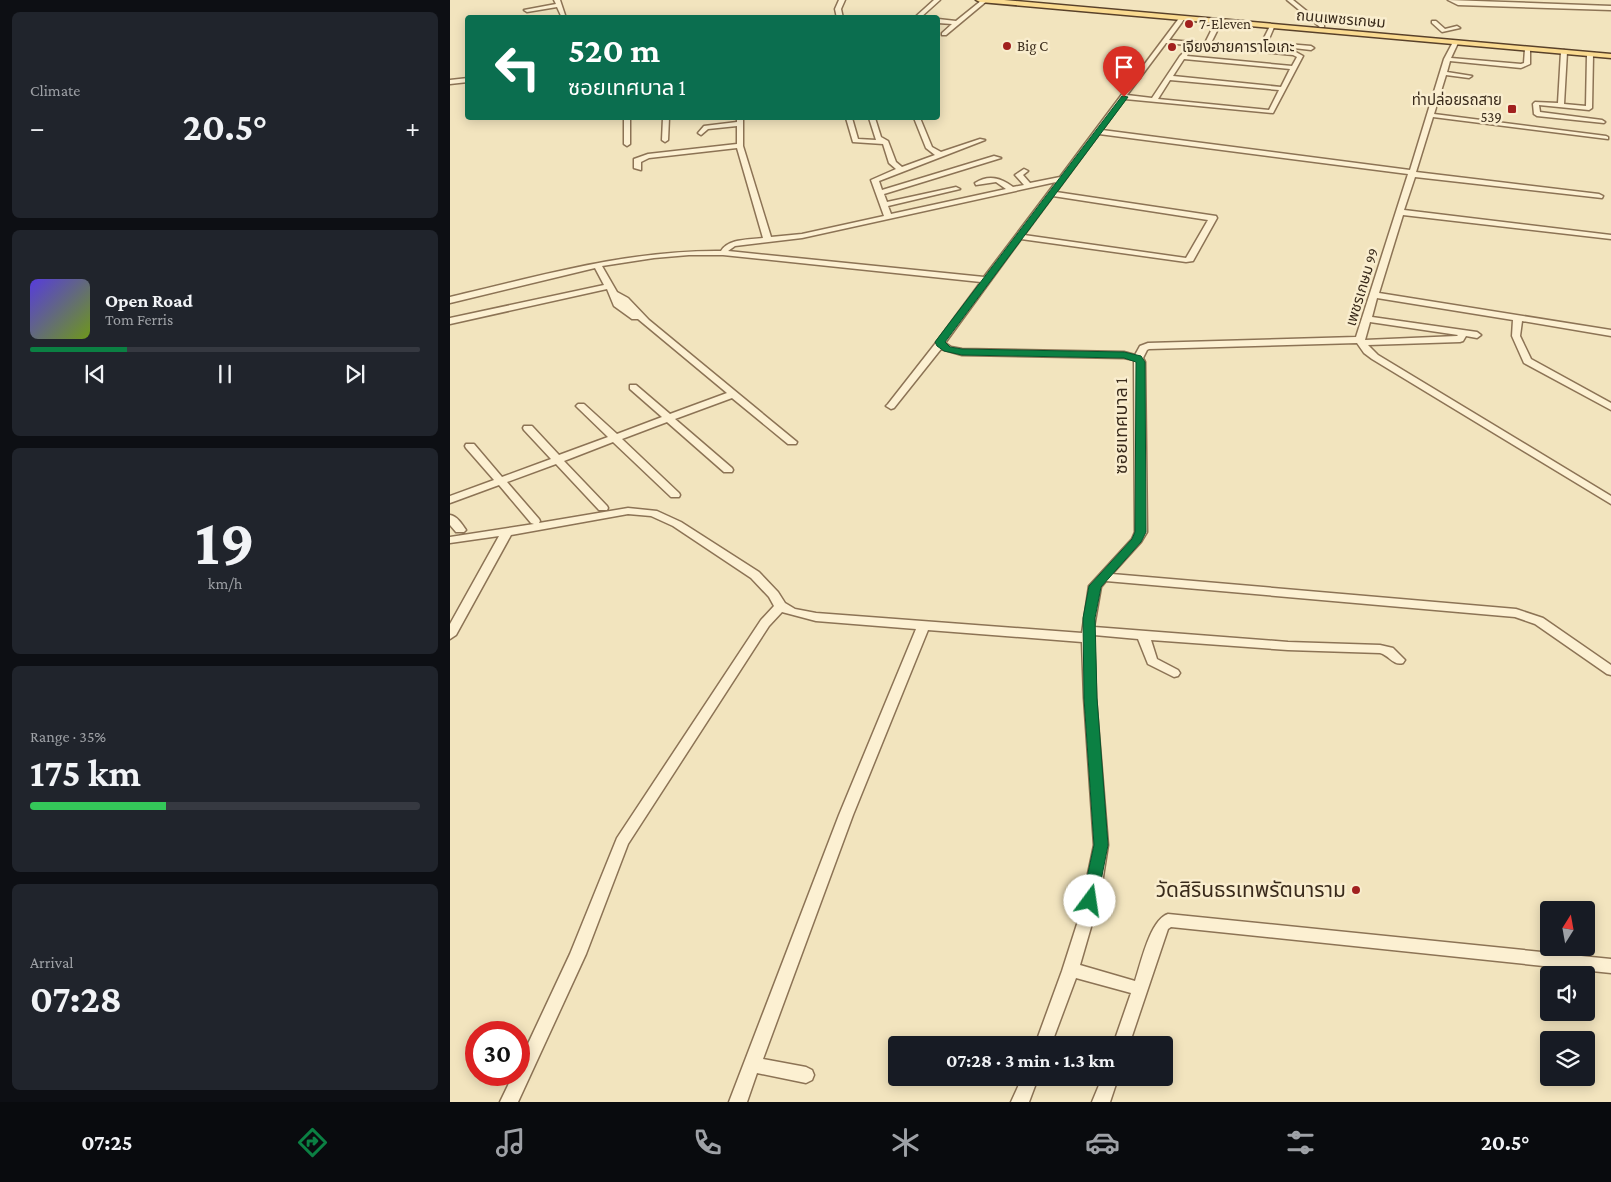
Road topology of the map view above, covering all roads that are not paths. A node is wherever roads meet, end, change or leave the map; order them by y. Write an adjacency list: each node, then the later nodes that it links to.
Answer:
1 (842, 0): 14 (street)
2 (937, 0): 15 (street)
3 (980, 0): 4 (main road, ถนนเพชรเกษม)
4 (985, 0): 16 (main road, ถนนเพชรเกษม); 20 (street)
5 (1033, 0): 22 (main road, ถนนเพชรเกษม)
6 (1290, 0): 22 (street)
7 (1450, 0): 10 (street)
8 (1610, 0): 10 (street)
9 (558, 3): 11 (street); 13 (street)
10 (1611, 8): 12 (street)
11 (527, 10)
12 (1611, 14)
13 (563, 15)
14 (838, 15)
15 (920, 15)
16 (1182, 18): 18 (main road, ถนนเพชรเกษม); 27 (street)
17 (940, 21): 20 (street)
18 (1220, 21): 21 (main road, ถนนเพชรเกษม); 26 (street)
19 (1434, 22): 25 (street)
20 (957, 23): 24 (street)
21 (1273, 26): 28 (main road, ถนนเพชรเกษม); 31 (street)
22 (1322, 26): 25 (main road, ถนนเพชรเกษม)
23 (1457, 28): 25 (street)
24 (944, 34)
25 (1444, 34): 28 (main road, ถนนเพชรเกษม)
26 (1211, 38): 31 (street); 32 (street)
27 (1166, 41): 30 (street); 49 (street)
28 (1459, 41): 29 (main road, ถนนเพชรเกษม); 41 (street, เพชรเกษม 99)
29 (1475, 42): 35 (main road, ถนนเพชรเกษม); 37 (main road, ถนนเพชรเกษม)
30 (1192, 43): 32 (street); 40 (street)
31 (1264, 43): 33 (street); 34 (street)
32 (1207, 45): 34 (street)
33 (1311, 48)
34 (1261, 50): 42 (street)
35 (1528, 50): 36 (main road, ถนนเพชรเกษม); 41 (street)
36 (1564, 52): 38 (main road, ถนนเพชรเกษม); 51 (street)
37 (1611, 52)
38 (1590, 55): 39 (main road, ถนนเพชรเกษม); 51 (street)
39 (1611, 56)
40 (1182, 57): 42 (street); 45 (street)
41 (1447, 59): 43 (street, เพชรเกษม 99)
42 (1295, 68): 48 (street)
43 (1443, 73): 44 (street); 52 (street, เพชรเกษม 99)
44 (1469, 76)
45 (1169, 78): 48 (street); 50 (street)
46 (465, 80): 47 (street)
47 (450, 82)
48 (1284, 89): 50 (street)
49 (1124, 97): 50 (street); 61 (street)
50 (1154, 100)
51 (1561, 106): 59 (street)
52 (1429, 115): 62 (street); 73 (street, เพชรเกษม 99)
53 (627, 120): 66 (street)
54 (666, 120): 63 (street)
55 (850, 120): 65 (street)
56 (873, 120): 65 (street)
57 (917, 120): 68 (street)
58 (740, 121): 60 (street); 67 (street)
59 (1602, 122)
60 (701, 132)
61 (1098, 132): 73 (street); 74 (street)
62 (1606, 138)
63 (665, 140)
64 (982, 140): 68 (street)
65 (883, 142): 71 (street)
66 (627, 144)
67 (740, 146): 70 (street); 87 (street)
68 (940, 156): 71 (street)
69 (997, 158): 79 (street)
70 (638, 168)
71 (901, 170): 79 (street)
72 (1024, 171): 76 (street)
73 (1411, 173): 81 (street); 83 (street, เพชรเกษม 99)
74 (1064, 178): 76 (street); 80 (street)
75 (979, 183): 77 (street)
76 (1028, 184): 77 (street)
77 (1010, 188): 84 (street)
78 (956, 189): 82 (street)
79 (880, 193): 82 (street)
80 (1052, 194): 85 (street); 85 (street)
81 (1599, 196)
82 (884, 205): 84 (street)
83 (1399, 212): 86 (street); 92 (street, เพชรเกษม 99)
84 (888, 217): 87 (street)
85 (1020, 237): 90 (street)
86 (1611, 237)
87 (768, 241): 88 (street)
88 (723, 253): 89 (street); 90 (street)
89 (598, 266): 91 (street); 93 (street)
90 (986, 280): 101 (street)
91 (612, 290): 96 (street); 104 (street)
92 (1373, 295): 94 (street); 95 (street, เพชรเกษม 99)
93 (450, 300)
94 (1518, 318): 98 (street); 107 (street)
95 (1366, 319): 97 (street); 100 (street, เพชรเกษม 99)
96 (450, 321)
97 (1463, 333): 99 (street); 100 (street)
98 (1611, 333)
99 (1476, 335)
100 (1361, 342): 102 (street); 118 (street, เพชรเกษม 99)
101 (940, 344): 102 (street, ซอยเทศบาล 1); 106 (street)
102 (1138, 358): 125 (street, ซอยเทศบาล 1)
103 (633, 387): 108 (street)
104 (733, 394): 108 (street); 111 (street)
105 (581, 406): 110 (street)
106 (890, 406)
107 (1611, 407)
108 (668, 418): 110 (street); 114 (street)
109 (528, 428): 113 (street)
110 (614, 438): 113 (street); 116 (street)
111 (792, 442)
112 (470, 446): 115 (street)
113 (558, 460): 115 (street); 119 (street)
114 (728, 470)
115 (499, 481): 117 (street); 121 (street)
116 (675, 495)
117 (450, 500)
118 (1611, 501)
119 (604, 508)
120 (450, 518): 122 (street)
121 (535, 521)
122 (460, 530)
123 (507, 532): 124 (street); 126 (street); 128 (street)
124 (450, 540)
125 (1102, 577): 129 (street, ซอยเทศบาล 1); 132 (street)
126 (780, 606): 127 (street); 143 (street)
127 (924, 625): 129 (street); 139 (street)
128 (450, 635)
129 (1088, 635): 130 (street); 135 (street, ซอยเทศบาล 1)
130 (1143, 635): 131 (street); 133 (street)
131 (1399, 660)
132 (1611, 671)
133 (1174, 673)
134 (1611, 966): 136 (street)
135 (1072, 970): 136 (street); 137 (street, ซอยเทศบาล 1)
136 (1140, 989): 138 (street)
137 (1046, 1036)
138 (1124, 1036)
139 (752, 1064): 140 (street); 144 (street)
140 (806, 1075)
141 (1027, 1086): 145 (street)
142 (1107, 1086): 146 (street)
143 (509, 1102)
144 (738, 1102)
145 (1020, 1102)
146 (1101, 1102)

